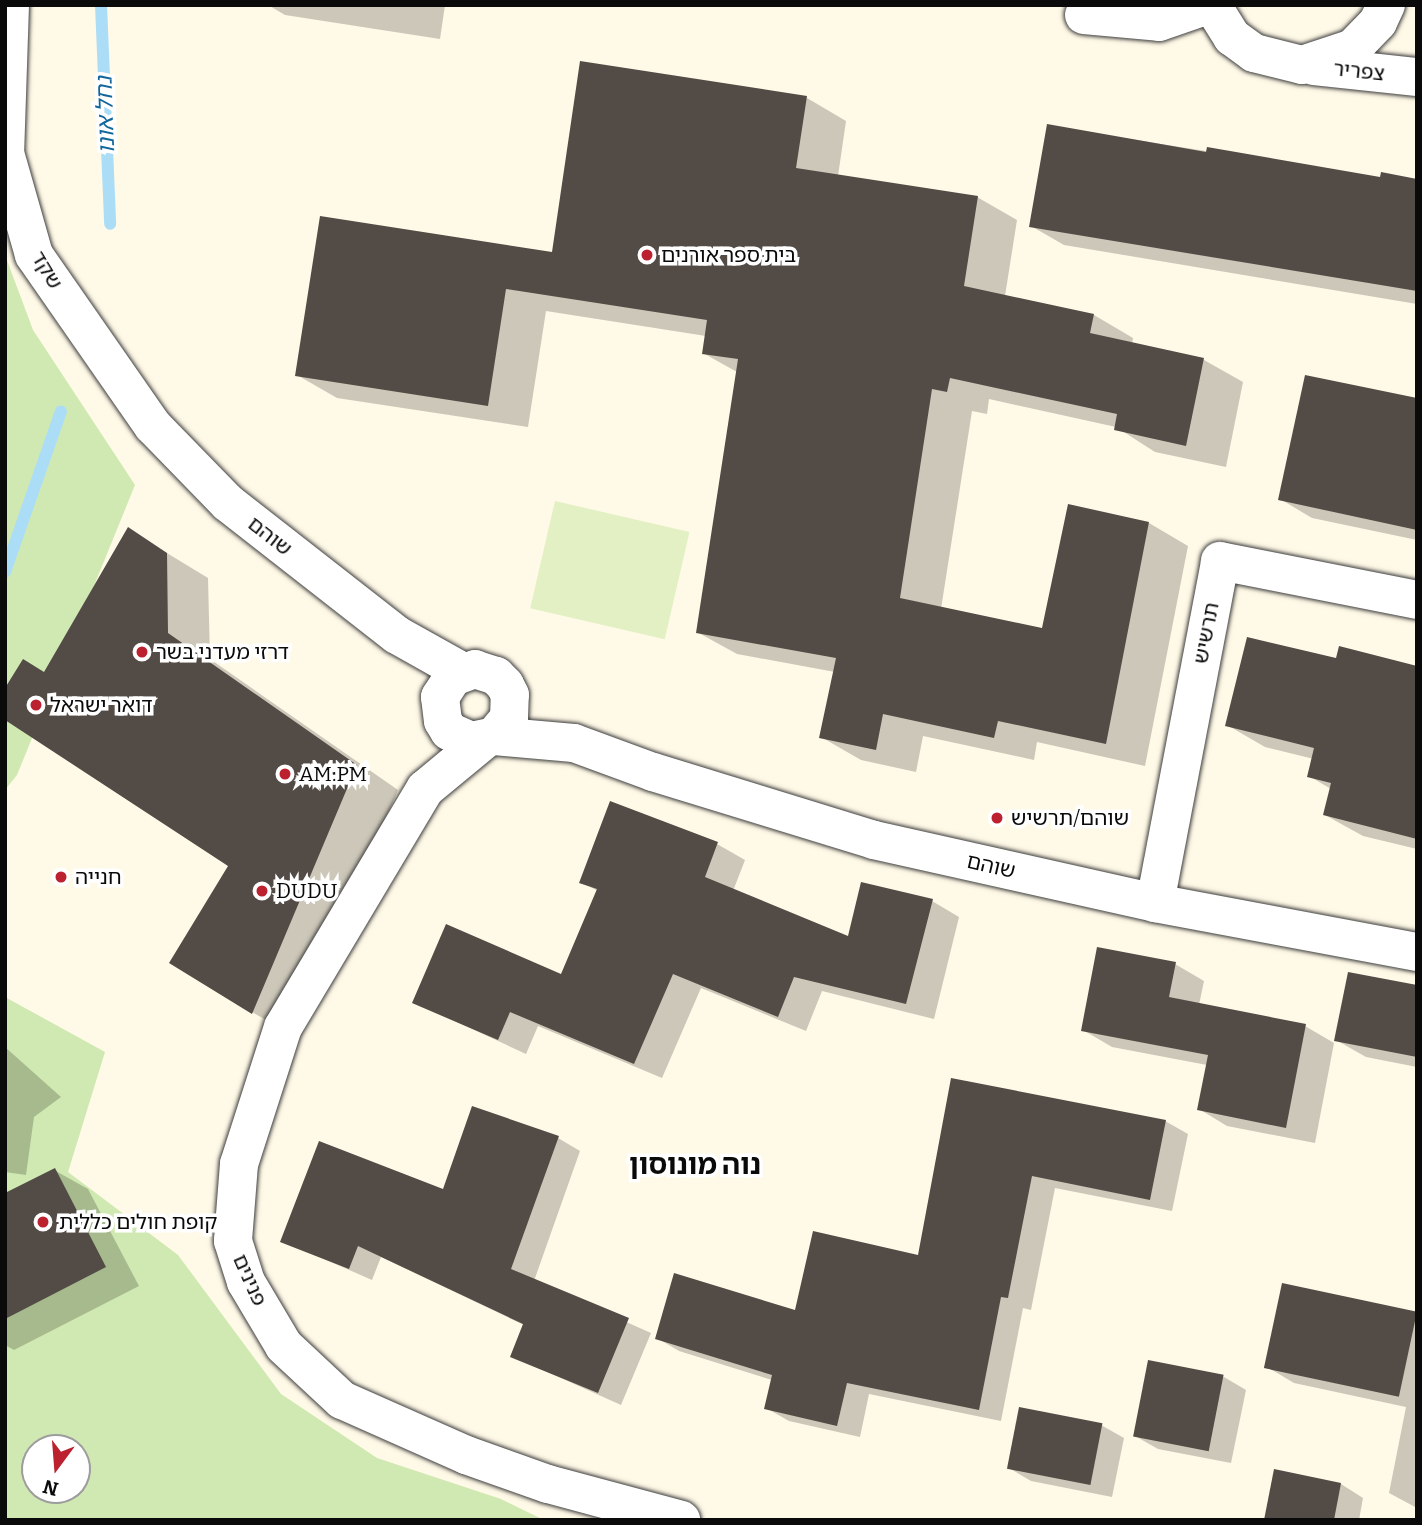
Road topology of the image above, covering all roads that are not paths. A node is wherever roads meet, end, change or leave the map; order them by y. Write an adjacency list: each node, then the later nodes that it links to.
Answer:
1 (10, 5): 7 (street, שקד)
2 (1210, 5): 4 (street); 5 (street, צפריר)
3 (1386, 5): 5 (street)
4 (1084, 15)
5 (1302, 65): 6 (street, צפריר)
6 (1417, 78)
7 (153, 426): 9 (street, שוהם)
8 (1417, 600): 16 (street, תרשיש)
9 (397, 635): 10 (street, שוהם); 12 (street, שוהם)
10 (463, 672): 11 (street); 12 (street)
11 (510, 695): 13 (street); 14 (street, שוהם)
12 (441, 715): 13 (street); 15 (street, פנינים)
13 (488, 738): 14 (street, שוהם); 15 (street, פנינים)
14 (574, 743): 16 (street, שוהם)
15 (433, 778): 18 (street, פנינים)
16 (1155, 903): 17 (street, שוהם)
17 (1417, 952)
18 (681, 1520)

